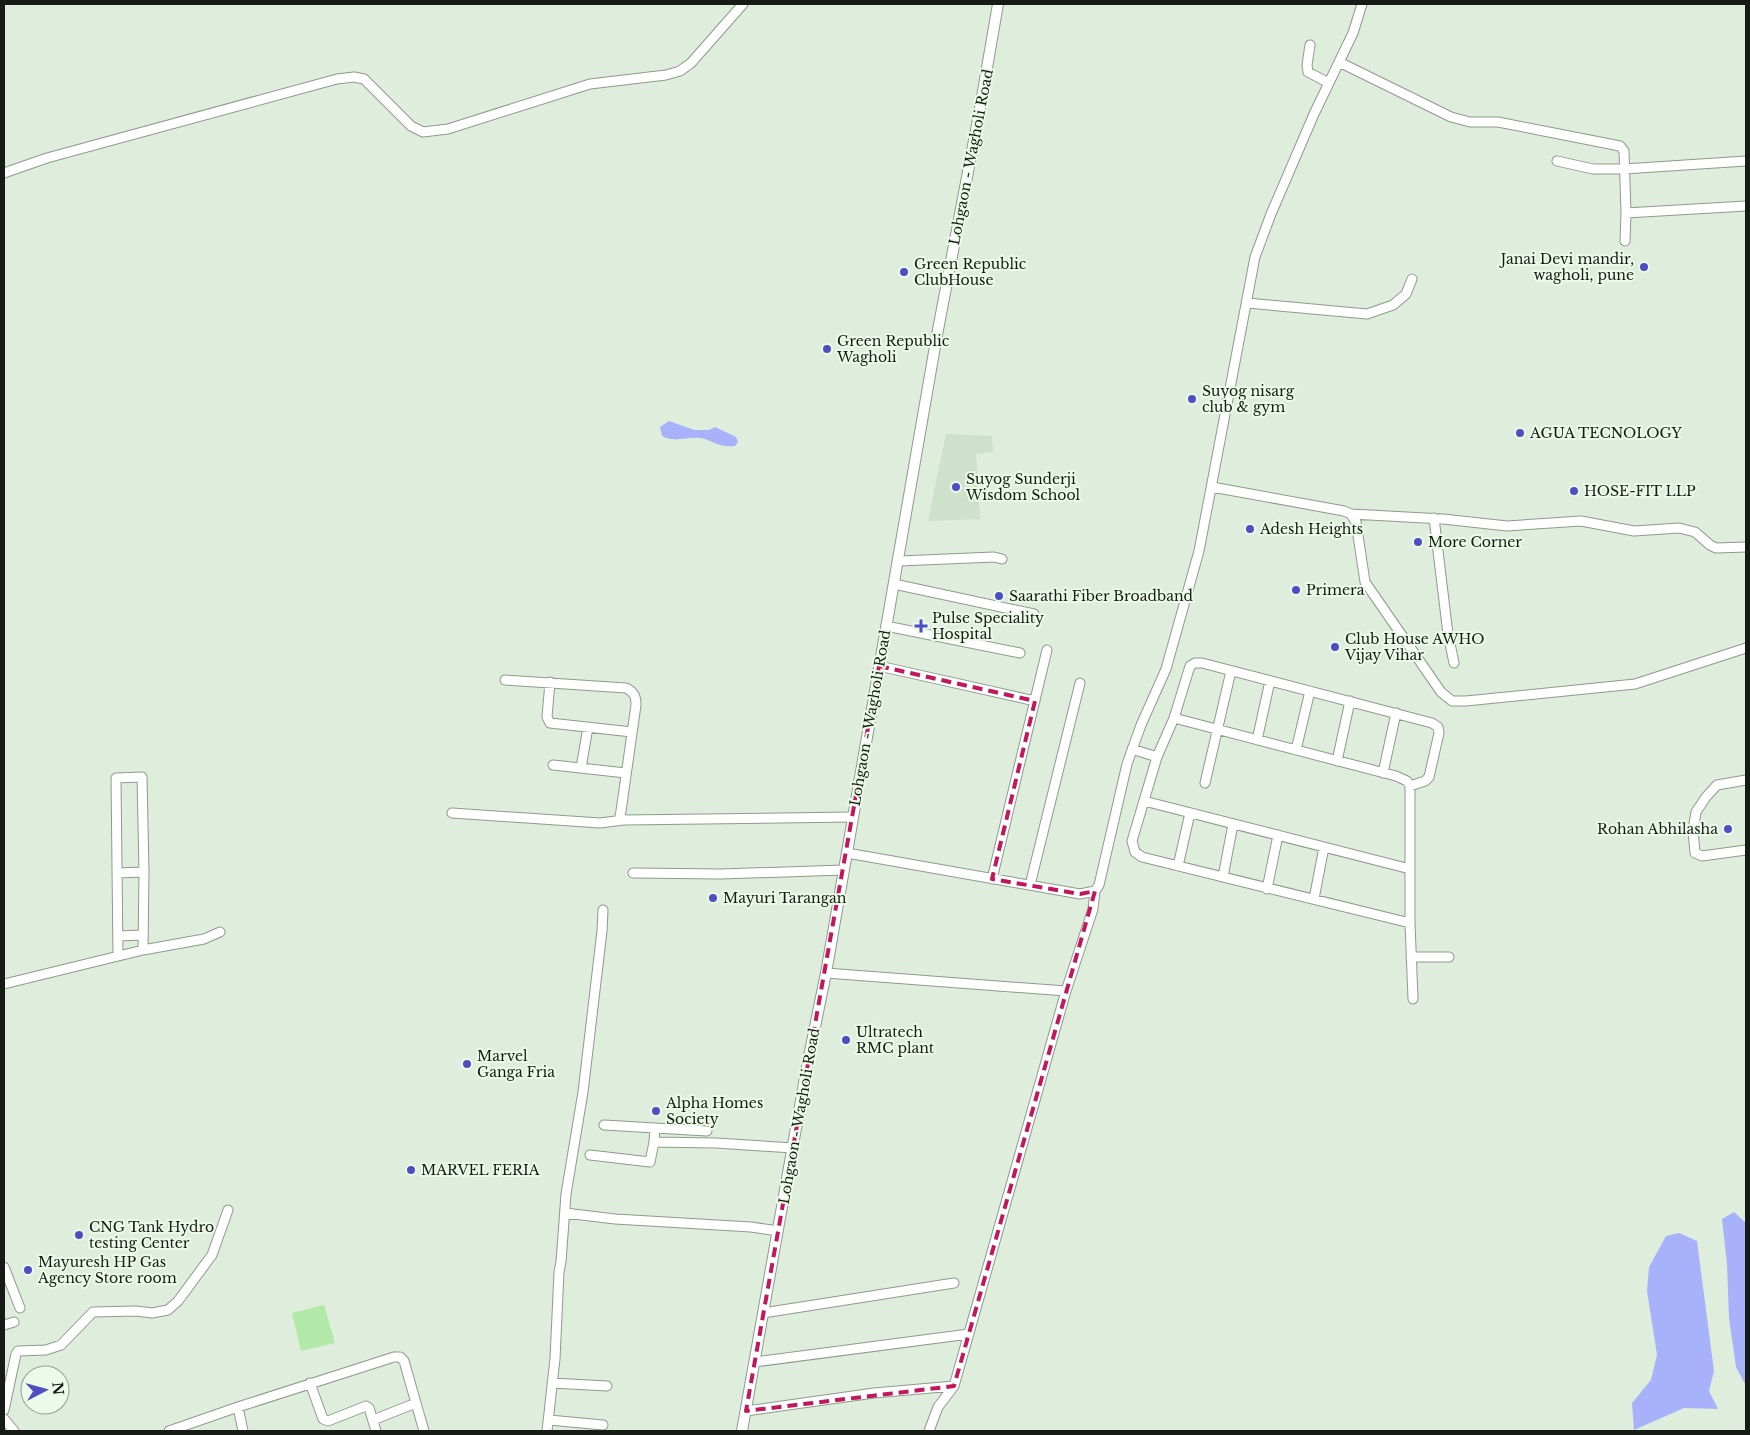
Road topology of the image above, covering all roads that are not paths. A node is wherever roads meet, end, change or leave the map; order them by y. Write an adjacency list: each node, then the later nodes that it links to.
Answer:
1 (743, 4): 10 (street)
2 (998, 4): 21 (main road, Lohgaon - Wagholi Road)
3 (1362, 4): 5 (street)
4 (1310, 45): 6 (street)
5 (1339, 62): 6 (street); 9 (street)
6 (1330, 83): 15 (street)
7 (1557, 161): 9 (street)
8 (1746, 161): 9 (street)
9 (1624, 169): 12 (street)
10 (4, 173)
11 (1746, 206): 12 (street)
12 (1626, 213): 13 (street)
13 (1625, 241)
14 (1412, 279): 15 (street)
15 (1247, 303): 16 (street)
16 (1212, 487): 17 (street); 44 (street)
17 (1351, 514): 18 (street); 25 (street)
18 (1434, 518): 19 (street); 28 (street)
19 (1746, 546)
20 (1002, 559): 21 (street)
21 (899, 561): 22 (main road, Lohgaon - Wagholi Road)
22 (894, 584): 23 (street); 24 (main road, Lohgaon - Wagholi Road)
23 (1034, 614)
24 (886, 626): 27 (street); 29 (main road, Lohgaon - Wagholi Road)
25 (1746, 648)
26 (1047, 650): 36 (street)
27 (1020, 652)
28 (1454, 663)
29 (879, 666): 36 (street); 58 (main road, Lohgaon - Wagholi Road)
30 (1231, 671): 32 (street); 39 (street); 41 (street)
31 (505, 680): 33 (street)
32 (1270, 681): 35 (street); 43 (street)
33 (550, 682): 40 (street); 42 (street)
34 (1080, 683): 73 (street)
35 (1310, 691): 37 (street); 45 (street)
36 (1035, 701): 72 (street)
37 (1350, 701): 38 (street); 47 (street)
38 (1396, 713): 51 (street); 54 (street)
39 (1174, 718): 41 (street); 46 (street)
40 (588, 727): 42 (street); 49 (street)
41 (1218, 730): 43 (street); 53 (street)
42 (632, 732): 50 (street)
43 (1258, 740): 45 (street)
44 (1132, 749): 46 (street); 75 (street)
45 (1296, 750): 47 (street)
46 (1157, 757): 55 (street)
47 (1337, 761): 51 (street)
48 (553, 764): 49 (street)
49 (581, 768): 50 (street)
50 (626, 773): 59 (street)
51 (1383, 773): 54 (street)
52 (1746, 780): 63 (street)
53 (1205, 782)
54 (1410, 786): 67 (street)
55 (1144, 801): 57 (street); 65 (street)
56 (452, 813): 59 (street)
57 (1190, 813): 60 (street); 65 (street)
58 (853, 817): 59 (street); 64 (main road, Lohgaon - Wagholi Road)
59 (624, 820)
60 (1233, 824): 61 (street); 71 (street)
61 (1278, 835): 62 (street); 74 (street)
62 (1324, 847): 67 (street); 76 (street)
63 (1746, 850)
64 (847, 853): 66 (main road, Lohgaon - Wagholi Road); 72 (street)
65 (1178, 866): 71 (street)
66 (844, 870): 70 (street); 86 (main road, Lohgaon - Wagholi Road)
67 (1410, 870): 78 (street)
68 (144, 872): 69 (street); 69 (street); 80 (street)
69 (117, 873): 81 (street)
70 (633, 873)
71 (1223, 877): 74 (street)
72 (992, 878): 73 (street)
73 (1030, 885): 75 (street)
74 (1267, 889): 76 (street)
75 (1095, 891): 88 (street)
76 (1314, 899): 78 (street)
77 (602, 910): 97 (street)
78 (1410, 923): 84 (street)
79 (220, 932): 82 (street)
80 (143, 935): 81 (street); 82 (street)
81 (118, 936): 83 (street)
82 (142, 950): 83 (street)
83 (118, 956): 87 (street)
84 (1412, 957): 85 (street); 89 (street)
85 (1449, 957)
86 (826, 973): 88 (street); 94 (main road, Lohgaon - Wagholi Road)
87 (4, 984)
88 (1066, 991): 105 (street)
89 (1413, 999)
90 (604, 1124): 91 (street)
91 (655, 1128): 92 (street); 93 (street)
92 (706, 1131)
93 (654, 1142): 94 (street); 95 (street)
94 (793, 1148): 98 (main road, Lohgaon - Wagholi Road)
95 (590, 1155)
96 (228, 1210): 113 (street)
97 (565, 1213): 98 (street); 108 (street)
98 (778, 1231): 102 (main road, Lohgaon - Wagholi Road)
99 (4, 1267): 101 (street)
100 (954, 1282): 102 (street)
101 (20, 1308)
102 (763, 1313): 106 (main road, Lohgaon - Wagholi Road)
103 (14, 1322): 104 (street)
104 (4, 1326)
105 (969, 1334): 106 (street); 110 (street)
106 (754, 1362): 114 (main road, Lohgaon - Wagholi Road)
107 (310, 1383): 111 (street); 112 (street); 116 (street)
108 (552, 1383): 109 (street); 117 (street)
109 (607, 1386)
110 (954, 1386): 114 (street); 126 (street)
111 (416, 1403): 116 (street); 123 (street)
112 (238, 1407): 120 (street); 121 (street)
113 (4, 1410)
114 (746, 1411): 125 (main road, Lohgaon - Wagholi Road)
115 (4, 1419): 119 (street)
116 (373, 1420): 122 (street)
117 (548, 1420): 118 (street); 124 (street)
118 (603, 1425)
119 (14, 1431)
120 (169, 1431)
121 (243, 1431)
122 (376, 1431)
123 (424, 1431)
124 (547, 1431)
125 (742, 1431)
126 (929, 1431)

